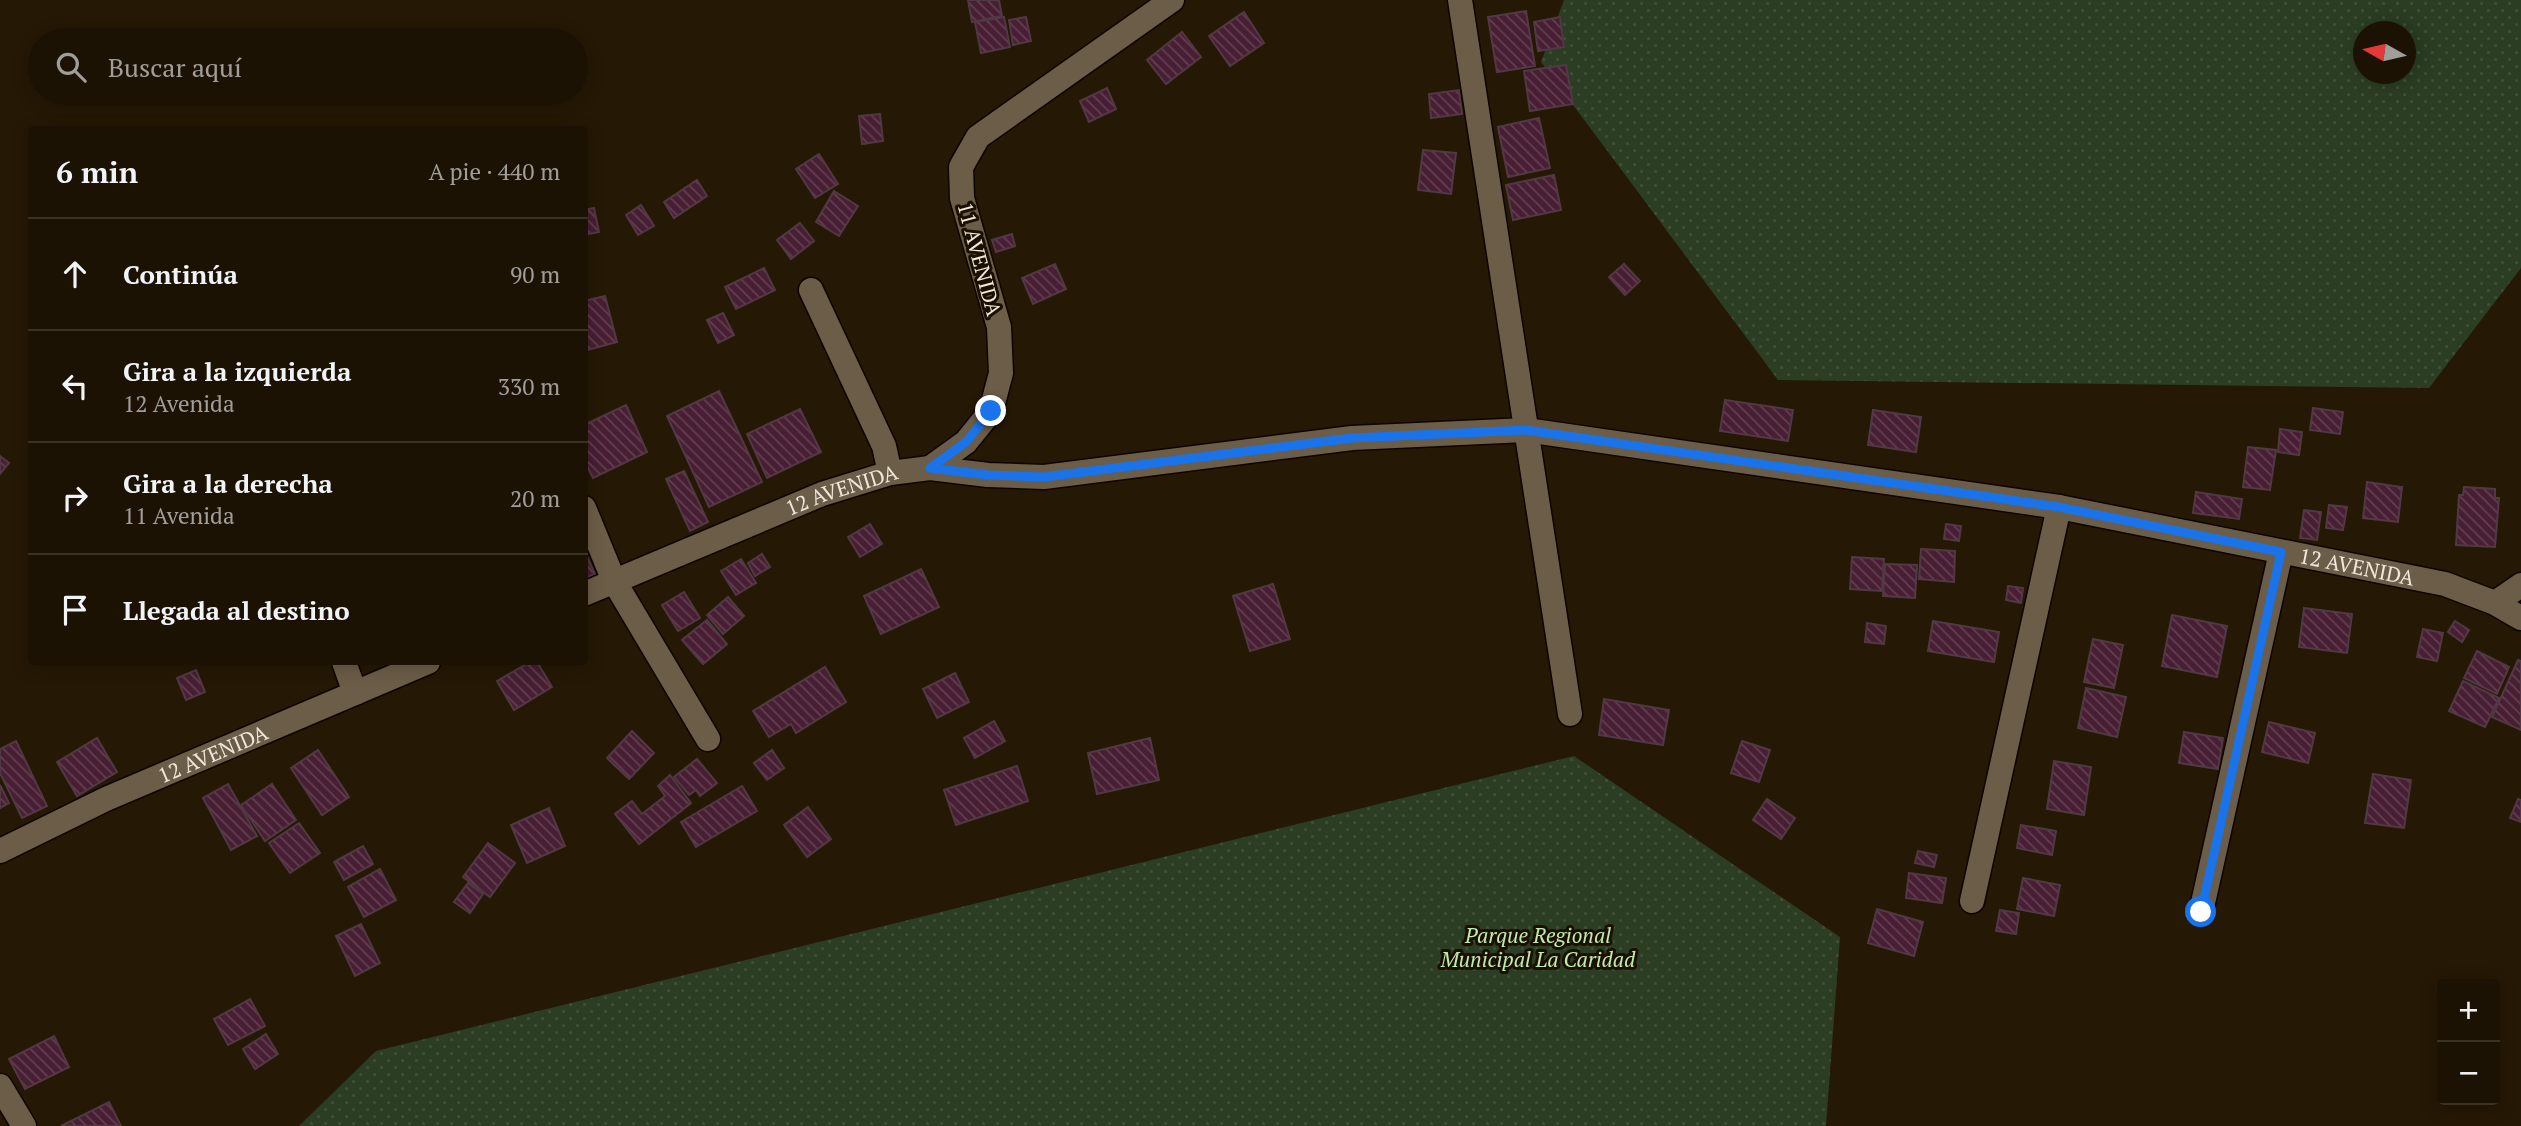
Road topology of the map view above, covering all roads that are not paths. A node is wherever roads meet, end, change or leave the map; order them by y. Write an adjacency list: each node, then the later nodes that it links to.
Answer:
1 (1172, 0): 5 (street, 11 AVENIDA)
2 (1460, 0): 4 (street)
3 (811, 290): 6 (street)
4 (1526, 430): 5 (street, 12 AVENIDA); 7 (street, 12 AVENIDA); 18 (street)
5 (930, 468): 6 (street, 12 AVENIDA)
6 (890, 473): 10 (street, 12 AVENIDA)
7 (2059, 507): 9 (street, 12 AVENIDA); 21 (street)
8 (588, 518): 10 (street)
9 (2281, 552): 13 (street, 12 AVENIDA); 22 (street)
10 (614, 581): 12 (street, 12 AVENIDA); 19 (street)
11 (2521, 585): 13 (street)
12 (588, 592)
13 (2495, 603): 14 (street, 12 AVENIDA)
14 (2521, 618)
15 (345, 665): 17 (street)
16 (421, 665): 17 (street, 12 AVENIDA)
17 (355, 693): 20 (street, 12 AVENIDA)
18 (1570, 713)
19 (708, 739)
20 (0, 851)
21 (1972, 901)
22 (2201, 912)
23 (0, 1086): 24 (street)
24 (24, 1126)

